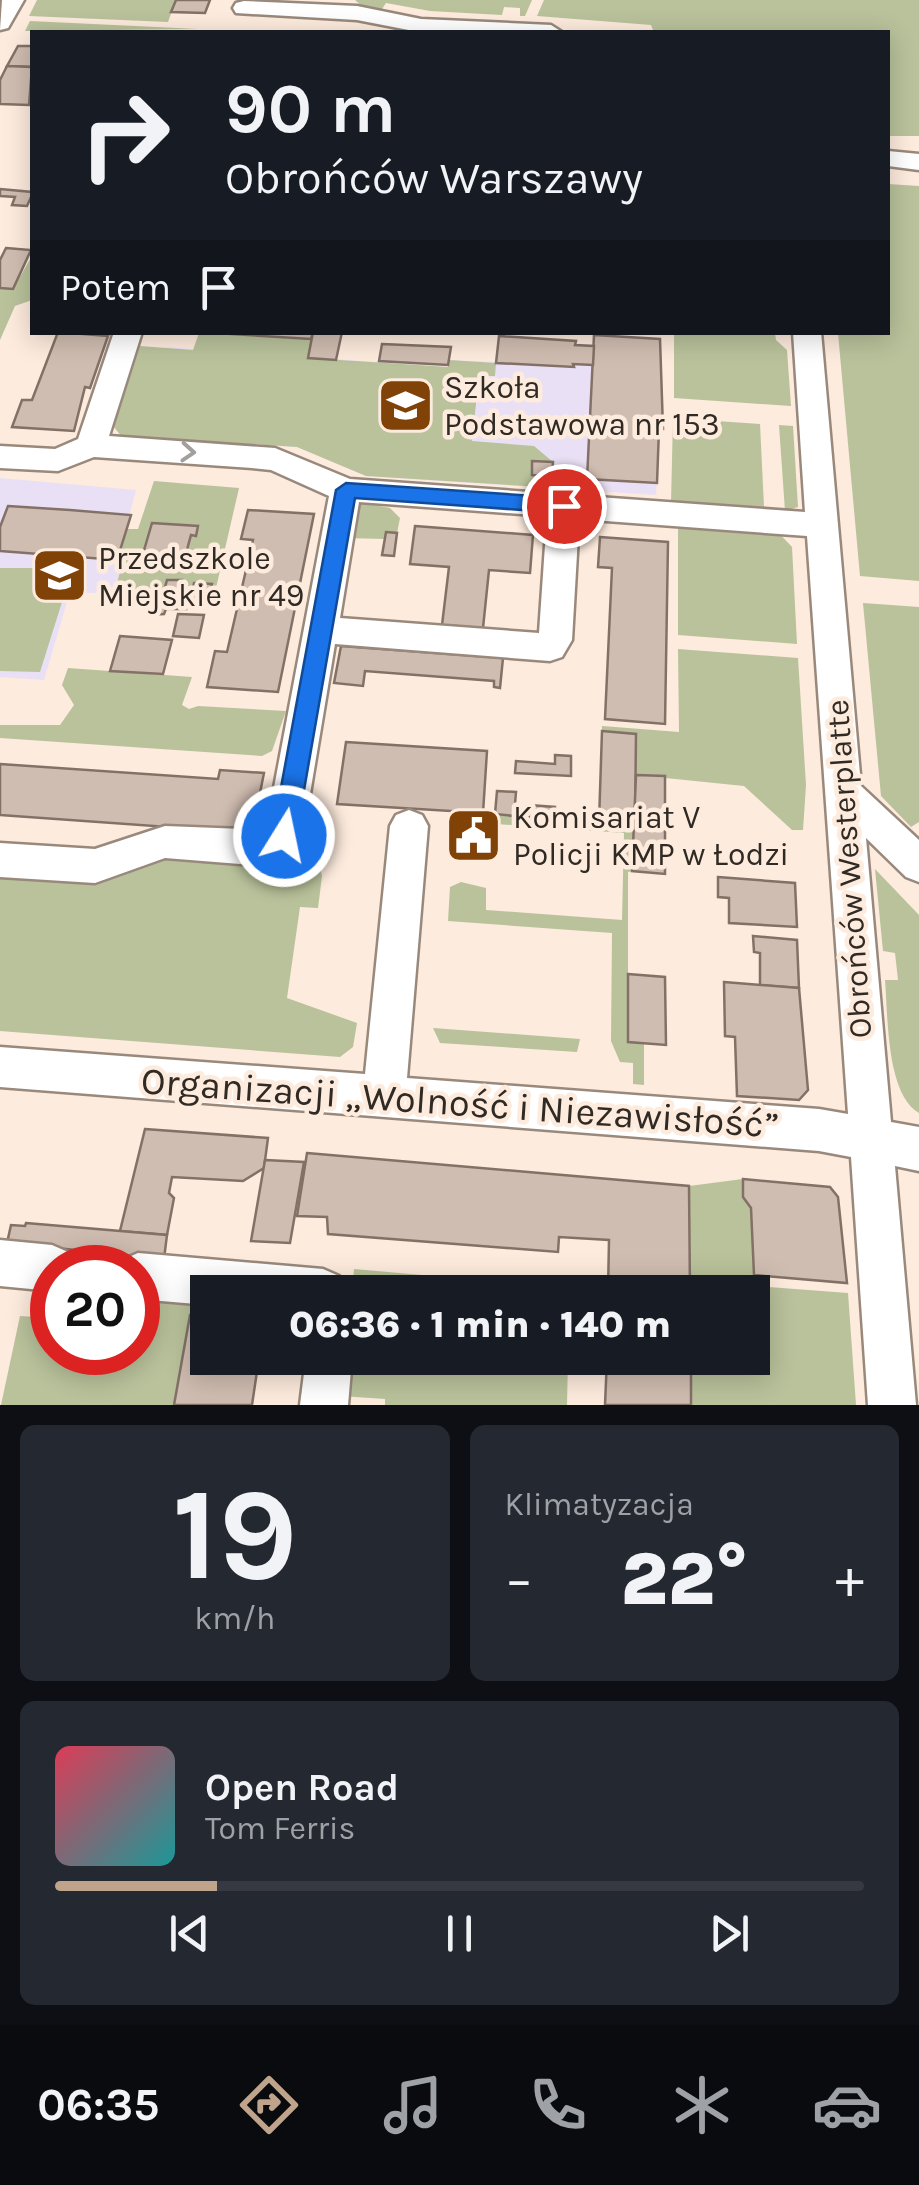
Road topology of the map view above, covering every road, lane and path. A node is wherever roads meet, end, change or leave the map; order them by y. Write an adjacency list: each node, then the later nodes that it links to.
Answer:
1 (13, 0): 3 (street)
2 (246, 4): 4 (street); 5 (street)
3 (0, 23)
4 (237, 30)
5 (507, 30)
6 (890, 160): 7 (street)
7 (919, 162)
8 (127, 335): 10 (street)
9 (808, 335): 14 (street, Obrońców Westerplatte)
10 (91, 446): 11 (street); 12 (street, one-way to 12)
11 (0, 457)
12 (346, 490): 13 (street); 15 (street)
13 (564, 506): 14 (street); 15 (street)
14 (823, 525): 16 (street, Obrońców Westerplatte)
15 (323, 630): 18 (street)
16 (842, 791): 19 (street); 22 (street, Obrońców Westerplatte)
17 (408, 826): 21 (street)
18 (0, 860)
19 (919, 864)
20 (0, 1067): 21 (street, Organizacji „Wolność i Niezawisłość”)
21 (384, 1098): 22 (street, Organizacji „Wolność i Niezawisłość”)
22 (870, 1137): 23 (street, Organizacji „Wolność i Niezawisłość”); 30 (street, Obrońców Westerplatte)
23 (919, 1149)
24 (0, 1263): 25 (street)
25 (30, 1266)
26 (160, 1278): 27 (street)
27 (190, 1280)
28 (327, 1375): 29 (street)
29 (324, 1405)
30 (892, 1405)

